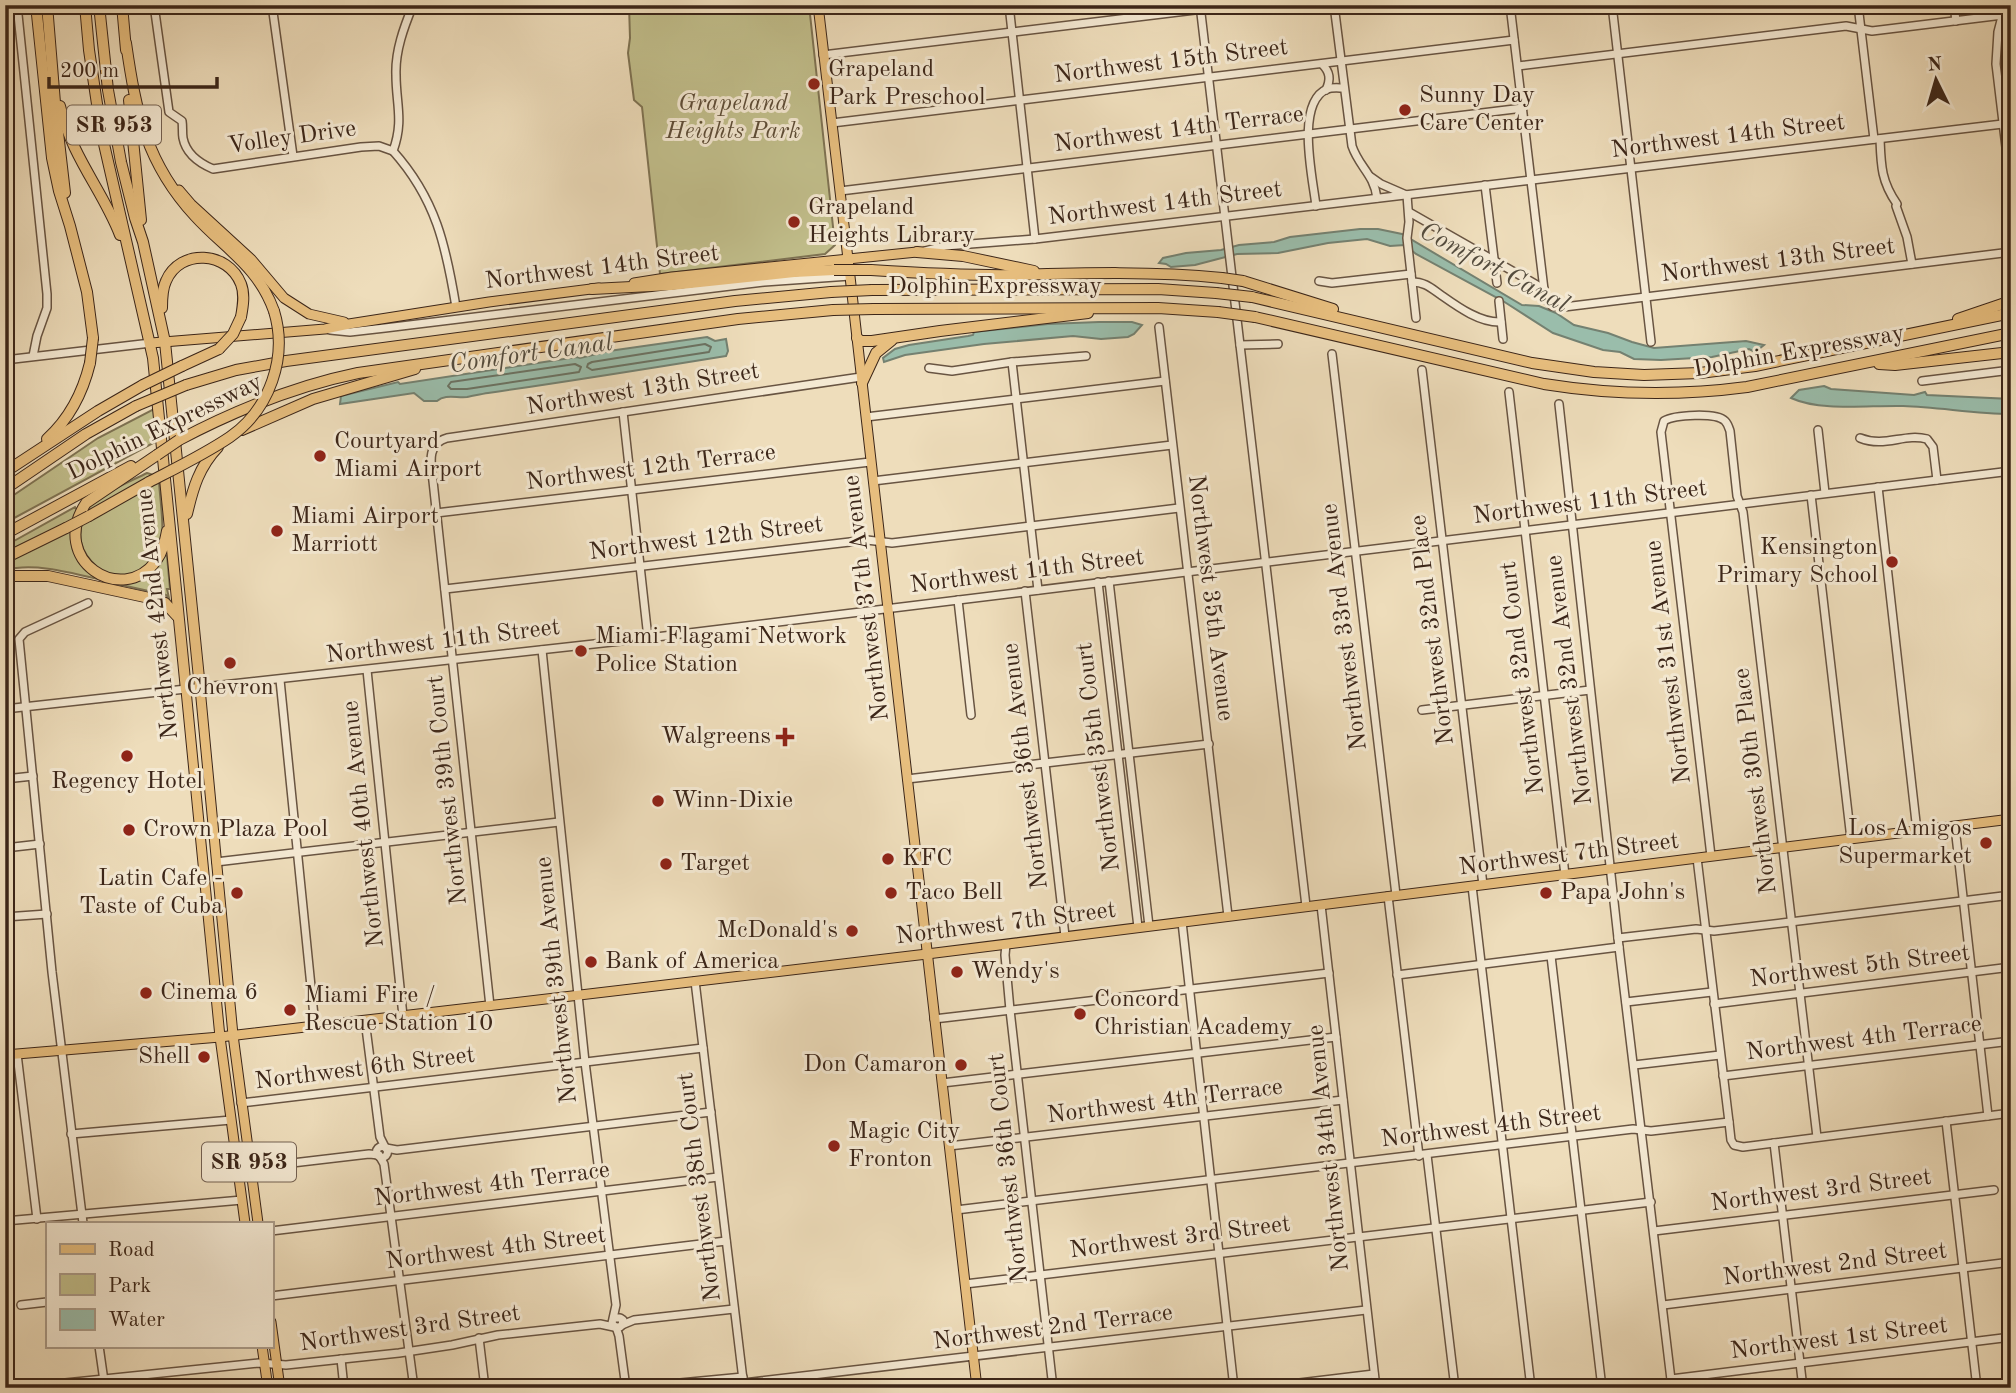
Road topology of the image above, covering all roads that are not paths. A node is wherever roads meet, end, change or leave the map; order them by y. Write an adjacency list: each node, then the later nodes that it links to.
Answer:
1 (17, 5): 99 (street)
2 (36, 5): 58 (highway)
3 (47, 5): 31 (highway)
4 (85, 5): 65 (highway, Northwest 42nd Avenue / SR 953)
5 (99, 5): 60 (highway, Northwest 42nd Avenue / SR 953)
6 (122, 5): 25 (highway)
7 (155, 5): 45 (street, Volley Drive)
8 (272, 5): 45 (street)
9 (413, 5): 44 (street)
10 (817, 5): 27 (main road, Northwest 37th Avenue)
11 (1009, 5): 23 (street)
12 (1236, 5): 19 (street)
13 (1334, 5): 28 (street)
14 (1510, 5): 24 (street)
15 (1612, 5): 26 (street)
16 (1858, 5): 22 (street)
17 (1954, 5): 21 (street)
18 (2005, 5): 20 (street)
19 (1200, 8): 23 (street); 32 (street)
20 (2006, 15): 21 (street); 38 (street)
21 (1956, 21): 22 (street)
22 (1860, 29): 26 (street); 42 (street)
23 (1012, 32): 27 (street); 35 (street)
24 (1514, 40): 28 (street, Northwest 15th Street); 30 (street)
25 (126, 43): 41 (highway); 60 (highway)
26 (1617, 54): 30 (street); 47 (street)
27 (824, 55): 37 (main road, Northwest 37th Avenue)
28 (1340, 62): 29 (street, Northwest 15th Street); 33 (street)
29 (1322, 64): 32 (street, Northwest 15th Street); 34 (street)
30 (1518, 66): 36 (street)
31 (53, 72): 58 (highway); 65 (highway)
32 (1209, 77): 35 (street, Northwest 15th Street); 43 (street)
33 (1344, 88): 34 (street); 39 (street)
34 (1326, 90): 40 (street)
35 (1020, 100): 37 (street, Northwest 15th Street); 46 (street)
36 (1522, 108): 39 (street, Northwest 14th Terrace); 49 (street)
37 (832, 123): 52 (main road, Northwest 37th Avenue)
38 (2007, 123): 42 (street, Northwest 14th Street); 51 (street)
39 (1349, 129): 40 (street, Northwest 14th Terrace); 48 (street)
40 (1307, 134): 43 (street, Northwest 14th Terrace); 55 (street)
41 (146, 138): 84 (main road); 147 (highway, bridge)
42 (1877, 139): 47 (street, Northwest 14th Street); 66 (street)
43 (1216, 145): 46 (street, Northwest 14th Terrace); 57 (street)
44 (393, 151): 45 (street, Volley Drive); 78 (street)
45 (293, 156)
46 (1027, 167): 52 (street, Northwest 14th Terrace); 59 (street)
47 (1630, 169): 49 (street, Northwest 14th Street); 76 (street)
48 (1371, 177): 53 (street); 54 (street)
49 (1531, 180): 50 (street, Northwest 14th Street); 67 (street)
50 (1485, 185): 53 (street, Northwest 14th Street); 64 (street)
51 (2011, 189)
52 (840, 191): 63 (main road, Northwest 37th Avenue)
53 (1407, 195): 54 (street, Northwest 14th Street); 56 (street)
54 (1377, 198): 55 (street, Northwest 14th Street)
55 (1316, 206): 57 (street, Northwest 14th Street)
56 (1409, 212): 64 (street); 70 (street)
57 (1225, 216): 59 (street, Northwest 14th Street); 96 (street)
58 (70, 226): 122 (highway, bridge)
59 (1035, 239): 61 (street, Northwest 14th Street)
60 (143, 242): 83 (highway, Northwest 42nd Avenue / SR 953)
61 (917, 252): 63 (main road, Northwest 14th Street); 68 (highway)
62 (2011, 252): 66 (street, Northwest 13th Street)
63 (848, 260): 69 (main road, Northwest 37th Avenue); 74 (main road, Northwest 14th Street)
64 (1493, 260): 71 (street); 73 (street)
65 (131, 264): 94 (highway, Northwest 42nd Avenue / SR 953)
66 (1912, 264): 76 (street, Northwest 13th Street)
67 (1542, 272): 71 (street); 75 (street)
68 (1044, 273): 74 (highway, bridge); 87 (highway, bridge)
69 (850, 276): 86 (street, Northwest 14th Street); 89 (main road, Northwest 37th Avenue)
70 (1411, 278): 72 (street); 81 (street); 82 (street)
71 (1527, 280): 75 (street)
72 (1319, 281)
73 (1497, 283)
74 (592, 289): 78 (main road, Northwest 14th Street)
75 (1544, 289): 76 (street, Northwest 13th Street)
76 (1645, 296): 93 (street)
77 (1499, 301): 82 (street)
78 (456, 307): 84 (main road, Northwest 14th Street)
79 (1124, 308): 90 (highway); 102 (highway, Dolphin Expressway, bridge); 104 (highway, Dolphin Expressway, bridge)
80 (2009, 308): 87 (highway, Dolphin Expressway)
81 (1416, 318)
82 (1501, 322): 91 (street)
83 (161, 323): 92 (highway, Northwest 42nd Avenue / SR 953); 122 (highway, bridge)
84 (349, 324): 86 (main road, Northwest 14th Street)
85 (1159, 327): 109 (street, Northwest 35th Avenue)
86 (326, 330): 92 (main road, Northwest 14th Street)
87 (1394, 330): 130 (highway, Dolphin Expressway, bridge)
88 (2010, 333): 104 (highway, Dolphin Expressway)
89 (857, 338): 90 (highway); 108 (main road, Northwest 37th Avenue)
90 (895, 338): 108 (highway)
91 (1503, 339)
92 (165, 342): 94 (main road, Northwest 14th Street); 139 (highway, Northwest 42nd Avenue / SR 953)
93 (1651, 342)
94 (151, 343): 99 (street, Northwest 14th Street); 138 (highway, Northwest 42nd Avenue / SR 953)
95 (1279, 344): 96 (street)
96 (1240, 345): 148 (street)
97 (2011, 352): 104 (highway)
98 (1332, 354): 146 (street, Northwest 33rd Avenue)
99 (33, 356): 101 (street, Northwest 14th Street)
100 (1086, 356): 103 (street)
101 (5, 360)
102 (447, 360): 121 (highway, Dolphin Expressway, bridge); 139 (highway)
103 (1012, 362): 105 (street); 112 (street)
104 (1868, 362)
105 (929, 368)
106 (1422, 370): 144 (street, Northwest 32nd Place)
107 (2011, 370): 110 (street)
108 (862, 380): 114 (street, Northwest 13th Street); 115 (main road, Northwest 37th Avenue)
109 (1165, 381): 112 (street); 119 (street, Northwest 35th Avenue)
110 (1922, 381)
111 (1509, 392): 142 (street, Northwest 32nd Court)
112 (1016, 399): 115 (street); 124 (street)
113 (1559, 404): 140 (street, Northwest 32nd Avenue)
114 (623, 412): 120 (street, Northwest 13th Street); 131 (street)
115 (866, 417): 123 (main road, Northwest 37th Avenue)
116 (1664, 421): 134 (street, Northwest 30th Place); 136 (street, Northwest 31st Avenue)
117 (1818, 430): 132 (street)
118 (1860, 438): 127 (street)
119 (1172, 445): 124 (street); 135 (street, Northwest 35th Avenue)
120 (433, 446): 137 (street, Northwest 39th Court)
121 (156, 454): 138 (highway); 143 (highway, Dolphin Expressway)
122 (25, 458): 126 (highway)
123 (870, 461): 128 (main road, Northwest 37th Avenue); 131 (street, Northwest 12th Terrace)
124 (1024, 462): 128 (street); 141 (street)
125 (2011, 471): 127 (street, Northwest 11th Street)
126 (5, 472)
127 (1937, 480): 129 (street, Northwest 11th Street)
128 (873, 481): 145 (main road, Northwest 37th Avenue)
129 (1878, 487): 132 (street, Northwest 11th Street); 185 (street)
130 (5, 489)
131 (631, 490): 137 (street, Northwest 12th Terrace); 149 (street)
132 (1825, 494): 133 (street, Northwest 11th Street)
133 (1811, 495): 134 (street, Northwest 11th Street); 187 (street)
134 (1740, 504): 136 (street, Northwest 11th Street); 192 (street, Northwest 30th Place)
135 (1180, 508): 141 (street, Northwest 12th Street); 150 (street, Northwest 35th Avenue)
136 (1671, 512): 140 (street, Northwest 11th Street); 196 (street, Northwest 31st Avenue)
137 (436, 513): 154 (street, Northwest 39th Court)
138 (170, 520): 160 (highway, Northwest 42nd Avenue / SR 953)
139 (184, 525): 166 (highway, Northwest 42nd Avenue / SR 953)
140 (1572, 525): 142 (street, Northwest 11th Street); 168 (street, Northwest 32nd Avenue)
141 (1031, 526): 145 (street, Northwest 12th Street); 155 (street)
142 (1525, 530): 144 (street, Northwest 11th Street); 169 (street, Northwest 32nd Court)
143 (5, 534)
144 (1442, 540): 146 (street, Northwest 11th Street); 170 (street, Northwest 32nd Place)
145 (880, 541): 149 (street, Northwest 12th Street); 159 (main road, Northwest 37th Avenue)
146 (1356, 551): 148 (street, Northwest 11th Street); 208 (street, Northwest 33rd Avenue)
147 (5, 558)
148 (1265, 562): 150 (street, Northwest 11th Street); 211 (street)
149 (640, 566): 154 (street, Northwest 12th Street); 161 (street)
150 (1188, 572): 152 (street, Northwest 11th Street); 175 (street, Northwest 35th Avenue)
151 (5, 576): 160 (highway)
152 (1109, 581): 153 (street, Northwest 11th Street); 176 (street, Northwest 35th Court)
153 (1098, 582): 155 (street, Northwest 11th Street); 177 (street, Northwest 35th Court)
154 (445, 589): 163 (street, Northwest 39th Court)
155 (1038, 590): 156 (street, Northwest 11th Street)
156 (1025, 591): 157 (street, Northwest 11th Street); 178 (street, Northwest 36th Avenue)
157 (958, 600): 159 (street, Northwest 11th Street); 174 (street)
158 (88, 603): 171 (street)
159 (887, 609): 161 (street, Northwest 11th Street); 181 (main road, Northwest 37th Avenue)
160 (180, 623): 167 (highway, Northwest 42nd Avenue / SR 953)
161 (648, 638): 162 (street, Northwest 11th Street)
162 (541, 650): 163 (street, Northwest 11th Street); 183 (street, Northwest 39th Avenue)
163 (453, 659): 164 (street, Northwest 11th Street); 186 (street, Northwest 39th Court)
164 (367, 670): 165 (street, Northwest 11th Street); 189 (street, Northwest 40th Avenue)
165 (280, 680): 166 (street, Northwest 11th Street); 195 (street)
166 (200, 688): 167 (street, Northwest 11th Street); 199 (main road, Northwest 42nd Avenue / SR 953)
167 (186, 690): 171 (street, Northwest 11th Street); 188 (main road, Northwest 42nd Avenue / SR 953)
168 (1590, 690): 169 (street); 200 (street, Northwest 32nd Avenue)
169 (1545, 696): 170 (street); 201 (street, Northwest 32nd Court)
170 (1461, 706): 173 (street); 205 (street, Northwest 32nd Place)
171 (26, 707): 172 (street, Northwest 11th Street); 179 (street)
172 (5, 709)
173 (1422, 710)
174 (971, 715)
175 (1209, 744): 176 (street); 213 (street, Northwest 35th Avenue)
176 (1129, 753): 177 (street); 193 (street, Northwest 35th Court)
177 (1118, 755): 178 (street); 194 (street, Northwest 35th Court)
178 (1045, 761): 181 (street); 220 (street, Northwest 36th Avenue)
179 (33, 776): 180 (street); 190 (street)
180 (5, 779)
181 (907, 779): 224 (main road, Northwest 37th Avenue)
182 (2011, 819): 184 (main road, Northwest 7th Street)
183 (559, 822): 186 (street); 235 (street, Northwest 39th Avenue)
184 (1955, 827): 185 (main road, Northwest 7th Street); 209 (street)
185 (1917, 831): 187 (main road, Northwest 7th Street)
186 (472, 832): 189 (street); 238 (street, Northwest 39th Court)
187 (1851, 839): 192 (main road, Northwest 7th Street)
188 (201, 843): 198 (main road, Northwest 42nd Avenue / SR 953); 199 (main road)
189 (385, 843): 195 (street); 240 (street, Northwest 40th Avenue)
190 (40, 844): 191 (street); 212 (street)
191 (5, 848)
192 (1783, 848): 196 (main road, Northwest 7th Street); 216 (street, Northwest 30th Place)
193 (1140, 851): 194 (street); 202 (street, Northwest 35th Court)
194 (1130, 852): 204 (street, Northwest 35th Court)
195 (298, 853): 199 (street); 243 (street)
196 (1711, 856): 197 (main road, Northwest 7th Street)
197 (1697, 858): 200 (main road, Northwest 7th Street); 219 (street)
198 (202, 861): 203 (main road); 245 (main road, Northwest 42nd Avenue / SR 953)
199 (216, 862): 203 (main road, Northwest 42nd Avenue / SR 953)
200 (1611, 869): 201 (main road, Northwest 7th Street); 221 (street, Northwest 32nd Avenue)
201 (1565, 875): 205 (main road, Northwest 7th Street)
202 (1144, 882): 204 (street); 217 (street, Northwest 35th Court)
203 (218, 883): 244 (main road, Northwest 42nd Avenue / SR 953)
204 (1133, 883): 218 (street, Northwest 35th Court)
205 (1483, 885): 206 (main road, Northwest 7th Street)
206 (1472, 886): 208 (main road, Northwest 7th Street); 226 (street)
207 (2011, 895): 209 (street)
208 (1392, 896): 210 (main road, Northwest 7th Street); 230 (street, Northwest 33rd Avenue)
209 (1963, 901): 216 (street); 228 (street)
210 (1321, 905): 211 (main road, Northwest 7th Street); 229 (street, Northwest 34th Avenue)
211 (1306, 906): 213 (main road, Northwest 7th Street)
212 (47, 914): 214 (street); 250 (street)
213 (1228, 916): 215 (main road, Northwest 7th Street)
214 (5, 917)
215 (1182, 922): 217 (main road, Northwest 7th Street); 232 (street)
216 (1792, 922): 219 (street); 234 (street, Northwest 30th Place)
217 (1149, 926): 218 (main road, Northwest 7th Street)
218 (1138, 927): 220 (main road, Northwest 7th Street)
219 (1705, 930): 221 (street); 233 (street)
220 (1065, 936): 222 (main road, Northwest 7th Street)
221 (1618, 939): 223 (street, Northwest 32nd Avenue)
222 (1006, 944): 224 (main road, Northwest 7th Street); 239 (street, Northwest 36th Court)
223 (1619, 947): 225 (street); 236 (street, Northwest 32nd Avenue)
224 (927, 954): 231 (main road, Northwest 7th Street); 241 (main road, Northwest 37th Avenue)
225 (1551, 956): 226 (street); 275 (street)
226 (1481, 964): 230 (street); 278 (street)
227 (2011, 967): 228 (street, Northwest 5th Street)
228 (1971, 972): 234 (street, Northwest 5th Street); 248 (street)
229 (1329, 973): 232 (street); 246 (street, Northwest 34th Avenue)
230 (1397, 975): 282 (street, Northwest 33rd Avenue)
231 (695, 981): 235 (main road, Northwest 7th Street); 249 (street, Northwest 38th Court)
232 (1189, 989): 239 (street); 251 (street)
233 (1712, 992): 236 (street); 237 (street)
234 (1800, 994): 237 (street, Northwest 5th Street); 257 (street, Northwest 30th Place)
235 (577, 995): 238 (main road, Northwest 7th Street); 255 (street, Northwest 39th Avenue)
236 (1626, 1002): 256 (street, Northwest 32nd Avenue)
237 (1714, 1004): 254 (street)
238 (490, 1006): 240 (main road, Northwest 7th Street)
239 (1010, 1010): 241 (street); 258 (street, Northwest 36th Court)
240 (403, 1016): 242 (main road, Northwest 7th Street)
241 (934, 1019): 260 (main road, Northwest 37th Avenue)
242 (365, 1020): 243 (main road, Northwest 7th Street); 261 (street)
243 (315, 1026): 244 (main road, Northwest 7th Street)
244 (233, 1035): 245 (main road, Northwest 7th Street); 263 (main road, Northwest 42nd Avenue / SR 953)
245 (220, 1037): 250 (main road, Northwest 7th Street); 268 (main road, Northwest 42nd Avenue / SR 953)
246 (1336, 1037): 251 (street); 262 (street, Northwest 34th Avenue)
247 (2011, 1041): 248 (street, Northwest 4th Terrace)
248 (1979, 1044): 257 (street, Northwest 4th Terrace); 266 (street)
249 (703, 1048): 255 (street, Northwest 6th Street); 264 (street, Northwest 38th Court)
250 (61, 1049): 252 (main road, Northwest 7th Street); 273 (street)
251 (1196, 1053): 258 (street); 267 (street)
252 (17, 1054): 253 (main road, Northwest 7th Street); 298 (street)
253 (5, 1055)
254 (1720, 1055): 256 (street, Northwest 4th Terrace); 259 (street)
255 (584, 1062): 261 (street, Northwest 6th Street); 271 (street, Northwest 39th Avenue)
256 (1634, 1065): 272 (street, Northwest 32nd Avenue)
257 (1809, 1065): 259 (street, Northwest 4th Terrace); 276 (street, Northwest 30th Place)
258 (1018, 1074): 260 (street); 274 (street, Northwest 36th Court)
259 (1723, 1076): 270 (street)
260 (942, 1083): 279 (main road, Northwest 37th Avenue)
261 (373, 1088): 263 (street, Northwest 6th Street); 281 (street)
262 (1343, 1100): 267 (street, Northwest 4th Terrace); 283 (street, Northwest 34th Avenue)
263 (241, 1103): 284 (main road, Northwest 42nd Avenue / SR 953)
264 (711, 1112): 271 (street); 285 (street, Northwest 38th Court)
265 (2011, 1113): 266 (street)
266 (1988, 1116): 269 (street)
267 (1203, 1117): 274 (street, Northwest 4th Terrace); 286 (street)
268 (231, 1120): 273 (street, Northwest 6th Street); 280 (main road, Northwest 42nd Avenue / SR 953)
269 (1946, 1121): 276 (street); 289 (street)
270 (1728, 1122): 272 (street, Northwest 4th Street); 277 (street)
271 (593, 1127): 281 (street); 288 (street, Northwest 39th Avenue)
272 (1642, 1130): 275 (street, Northwest 4th Street); 292 (street, Northwest 32nd Avenue)
273 (71, 1134): 299 (street)
274 (1025, 1137): 279 (street, Northwest 4th Terrace); 291 (street, Northwest 36th Court)
275 (1572, 1137): 278 (street, Northwest 4th Street); 294 (street)
276 (1817, 1137): 277 (street)
277 (1774, 1143): 296 (street)
278 (1502, 1145): 282 (street, Northwest 4th Street); 297 (street)
279 (949, 1146): 293 (main road, Northwest 37th Avenue)
280 (235, 1148): 284 (main road); 290 (main road, Northwest 42nd Avenue / SR 953)
281 (383, 1153): 284 (street); 295 (street)
282 (1423, 1155): 283 (street, Northwest 4th Street); 303 (street, Northwest 33rd Avenue)
283 (1350, 1164): 286 (street, Northwest 4th Street); 306 (street, Northwest 34th Avenue)
284 (250, 1168): 302 (main road, Northwest 42nd Avenue / SR 953)
285 (718, 1177): 288 (street, Northwest 4th Terrace); 307 (street, Northwest 38th Court)
286 (1210, 1181): 291 (street, Northwest 4th Street); 308 (street)
287 (1994, 1190): 289 (street, Northwest 3rd Street)
288 (602, 1191): 295 (street, Northwest 4th Terrace); 309 (street, Northwest 39th Avenue)
289 (1954, 1195): 296 (street, Northwest 3rd Street); 311 (street)
290 (242, 1200): 299 (street); 301 (main road, Northwest 42nd Avenue / SR 953); 302 (main road)
291 (1032, 1201): 293 (street, Northwest 4th Street); 312 (street, Northwest 36th Court)
292 (1651, 1202): 294 (street, Northwest 3rd Street); 305 (street, Northwest 32nd Avenue)
293 (956, 1210): 314 (main road)
294 (1581, 1210): 297 (street, Northwest 3rd Street); 356 (street)
295 (391, 1216): 304 (street, Northwest 4th Terrace); 313 (street)
296 (1783, 1216): 305 (street, Northwest 3rd Street); 315 (street)
297 (1510, 1218): 303 (street, Northwest 3rd Street); 355 (street)
298 (37, 1219): 299 (street); 300 (street)
299 (83, 1219)
300 (5, 1221)
301 (245, 1222)
302 (258, 1222)
303 (1437, 1227): 306 (street, Northwest 3rd Street); 354 (street, Northwest 33rd Avenue)
304 (273, 1231)
305 (1654, 1231): 318 (street)
306 (1359, 1237): 308 (street, Northwest 3rd Street); 321 (street, Northwest 34th Avenue)
307 (726, 1241): 309 (street, Northwest 4th Street); 320 (street, Northwest 38th Court)
308 (1219, 1253): 312 (street, Northwest 3rd Street); 323 (street)
309 (610, 1255): 313 (street, Northwest 4th Street); 322 (street, Northwest 39th Avenue)
310 (2011, 1262): 311 (street, Northwest 2nd Street)
311 (1963, 1268): 315 (street, Northwest 2nd Street); 327 (street)
312 (1041, 1275): 314 (street, Northwest 3rd Street); 330 (street, Northwest 36th Court)
313 (400, 1280): 316 (street, Northwest 4th Street); 331 (street)
314 (965, 1284): 332 (main road)
315 (1792, 1289): 318 (street, Northwest 2nd Street); 335 (street)
316 (273, 1296)
317 (46, 1302): 319 (street)
318 (1663, 1305): 339 (street)
319 (21, 1306)
320 (734, 1309): 322 (street, Northwest 3rd Street); 340 (street, Northwest 38th Court)
321 (1366, 1310): 323 (street, Northwest 2nd Terrace); 337 (street, Northwest 34th Avenue)
322 (618, 1322): 326 (street, Northwest 3rd Street); 348 (street, Northwest 39th Avenue)
323 (1226, 1327): 330 (street, Northwest 2nd Terrace); 351 (street)
324 (273, 1336): 336 (main road)
325 (2011, 1337): 327 (street, Northwest 1st Street)
326 (480, 1338): 331 (street, Northwest 3rd Street); 347 (street)
327 (1971, 1342): 335 (street, Northwest 1st Street); 359 (street)
328 (99, 1348): 338 (street)
329 (262, 1348): 334 (main road)
330 (1049, 1348): 332 (street, Northwest 2nd Terrace); 350 (street, Northwest 36th Court)
331 (409, 1352): 333 (street, Northwest 3rd Street); 346 (street)
332 (973, 1357): 340 (street, Northwest 2nd Terrace); 349 (main road)
333 (341, 1359): 336 (street, Northwest 3rd Street); 345 (street)
334 (265, 1363): 336 (street, Northwest 3rd Street); 338 (street, Northwest 3rd Street); 343 (main road)
335 (1800, 1363): 339 (street, Northwest 1st Street); 358 (street)
336 (277, 1365): 344 (main road)
337 (1374, 1374): 352 (street); 353 (street, Northwest 34th Avenue)
338 (104, 1379): 341 (street, Northwest 3rd Street); 342 (street)
339 (1671, 1379): 357 (street)
340 (743, 1382): 348 (street, Northwest 2nd Terrace)
341 (17, 1388)
342 (105, 1388)
343 (268, 1388)
344 (280, 1388)
345 (344, 1388)
346 (414, 1388)
347 (485, 1388)
348 (627, 1388)
349 (977, 1388)
350 (1053, 1388)
351 (1234, 1388)
352 (1258, 1388)
353 (1376, 1388)
354 (1455, 1388)
355 (1531, 1388)
356 (1602, 1388)
357 (1672, 1388)
358 (1803, 1388)
359 (1977, 1388)

